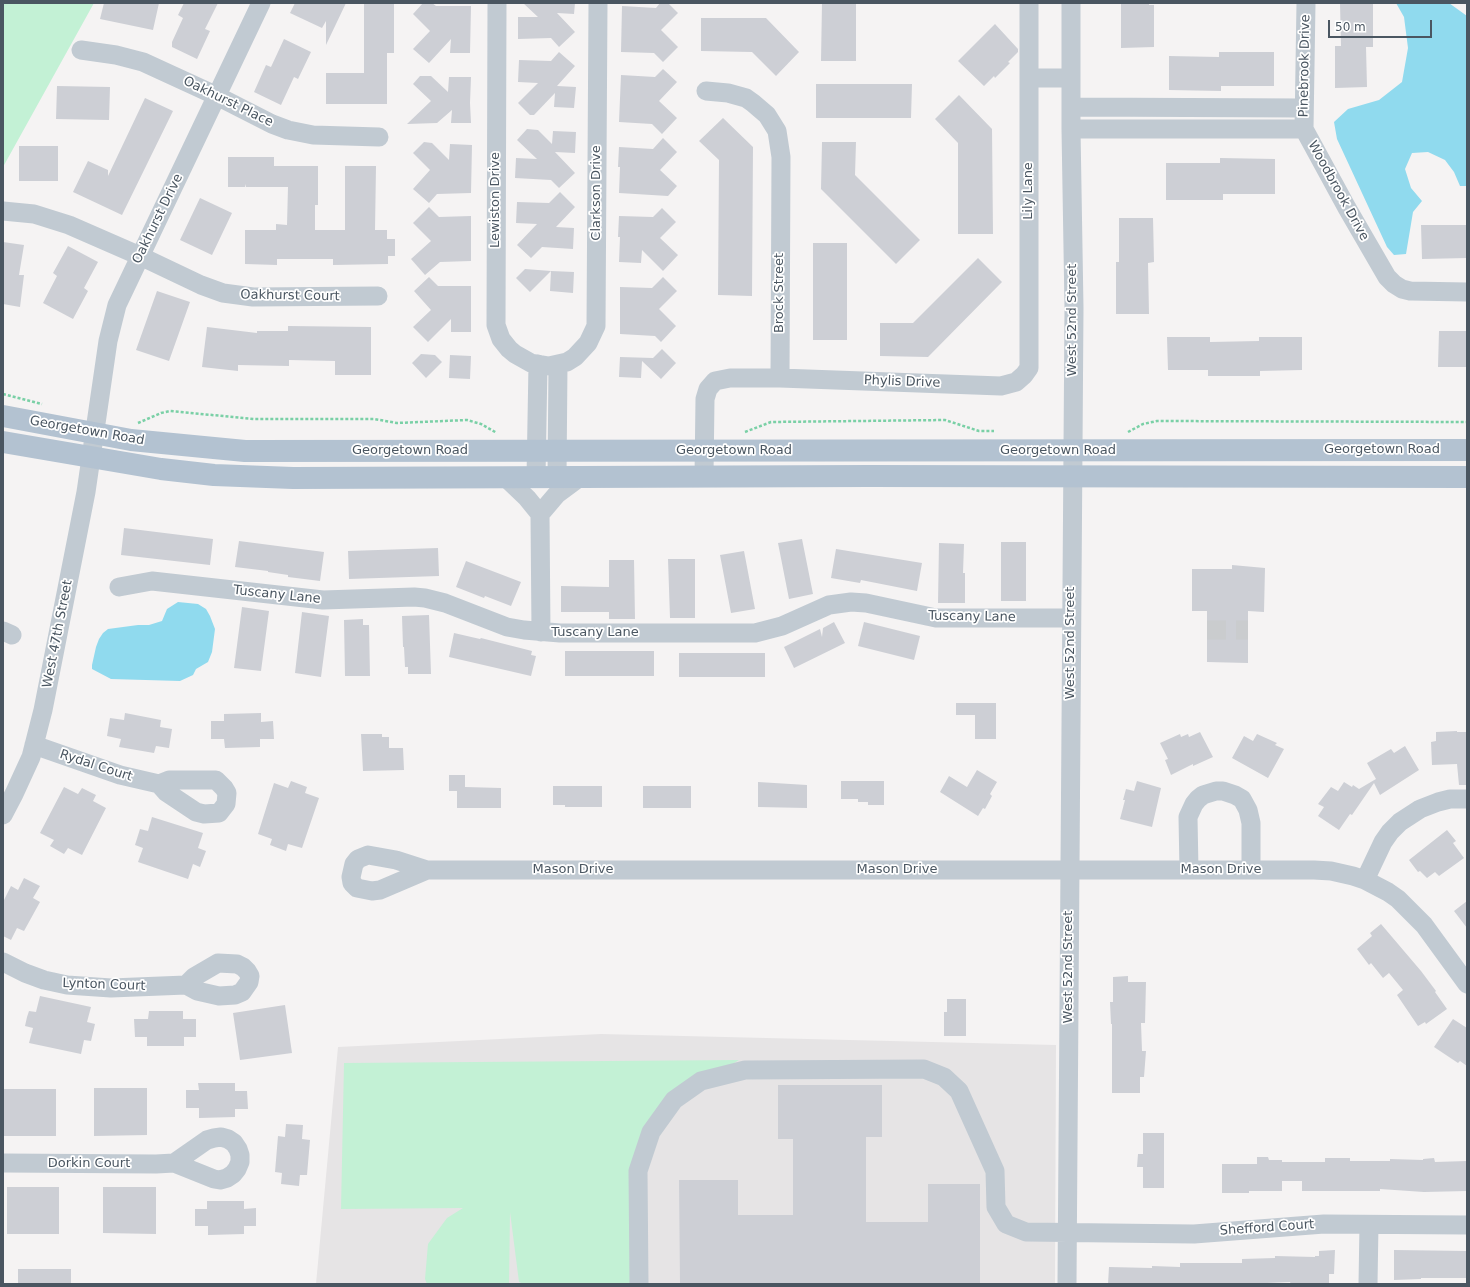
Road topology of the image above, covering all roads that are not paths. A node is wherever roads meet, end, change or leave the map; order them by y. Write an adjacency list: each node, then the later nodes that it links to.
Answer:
1 (261, 3): 11 (street, Oakhurst Drive)
2 (496, 3): 21 (street, Lewiston Drive)
3 (598, 3): 21 (street, Clarkson Drive)
4 (1029, 3): 8 (street, Lily Lane)
5 (1072, 3): 9 (street, West 52nd Street)
6 (1306, 3): 13 (street, Pinebrook Drive)
7 (81, 50): 11 (street, Oakhurst Place)
8 (1029, 78): 9 (street); 22 (street, Lily Lane)
9 (1071, 78): 12 (street, West 52nd Street)
10 (706, 91): 23 (street, Brock Street)
11 (217, 96): 16 (street, Oakhurst Place); 18 (street, Oakhurst Drive)
12 (1071, 107): 13 (street); 14 (street, West 52nd Street)
13 (1304, 108): 15 (street, Pinebrook Drive)
14 (1071, 129): 15 (street, Woodbrook Drive); 30 (street, West 52nd Street)
15 (1304, 129): 19 (street, Woodbrook Drive)
16 (379, 136)
17 (3, 212): 18 (street, Oakhurst Court)
18 (140, 256): 20 (street, Oakhurst Court); 26 (street, Oakhurst Drive)
19 (1467, 292)
20 (378, 296)
21 (548, 365): 28 (street)
22 (1022, 377): 23 (street, Phylis Drive)
23 (780, 378): 29 (street)
24 (3, 416): 26 (main road, Georgetown Road)
25 (3, 442): 26 (main road, Georgetown Road)
26 (92, 446): 28 (main road, Georgetown Road); 33 (main road, Georgetown Road); 41 (street, West 47th Street)
27 (1467, 450): 30 (main road, Georgetown Road)
28 (547, 451): 29 (main road, Georgetown Road); 34 (street)
29 (704, 451): 30 (main road, Georgetown Road); 31 (street)
30 (1073, 451): 32 (street, West 52nd Street)
31 (704, 476): 32 (main road, Georgetown Road); 35 (main road, Georgetown Road)
32 (1072, 476): 36 (main road, Georgetown Road); 39 (street, West 52nd Street)
33 (505, 477): 34 (main road, Georgetown Road); 37 (street)
34 (547, 477): 35 (main road, Georgetown Road)
35 (580, 477): 37 (street)
36 (1467, 477)
37 (540, 514): 40 (street)
38 (119, 587): 40 (street, Tuscany Lane)
39 (1071, 618): 40 (street, Tuscany Lane); 46 (street, West 52nd Street)
40 (541, 632)
41 (34, 745): 42 (street, Rydal Court); 44 (street, West 47th Street)
42 (159, 784)
43 (1467, 799): 49 (street)
44 (3, 815)
45 (427, 870): 46 (street, Mason Drive)
46 (1070, 870): 47 (street, Mason Drive); 57 (street, West 52nd Street)
47 (1189, 870): 48 (street, Mason Drive); 48 (street)
48 (1251, 870): 49 (street, Mason Drive)
49 (1365, 880): 51 (street, Mason Drive)
50 (3, 962): 52 (street, Lynton Court)
51 (1467, 984)
52 (186, 985)
53 (3, 1163): 54 (street, Dorkin Court)
54 (174, 1163)
55 (1369, 1225): 56 (street, Shefford Court); 57 (street, Shefford Court); 60 (street)
56 (1467, 1225)
57 (1068, 1233): 58 (street, Shefford Court); 59 (street, West 52nd Street)
58 (639, 1284)
59 (1067, 1284)
60 (1368, 1284)

